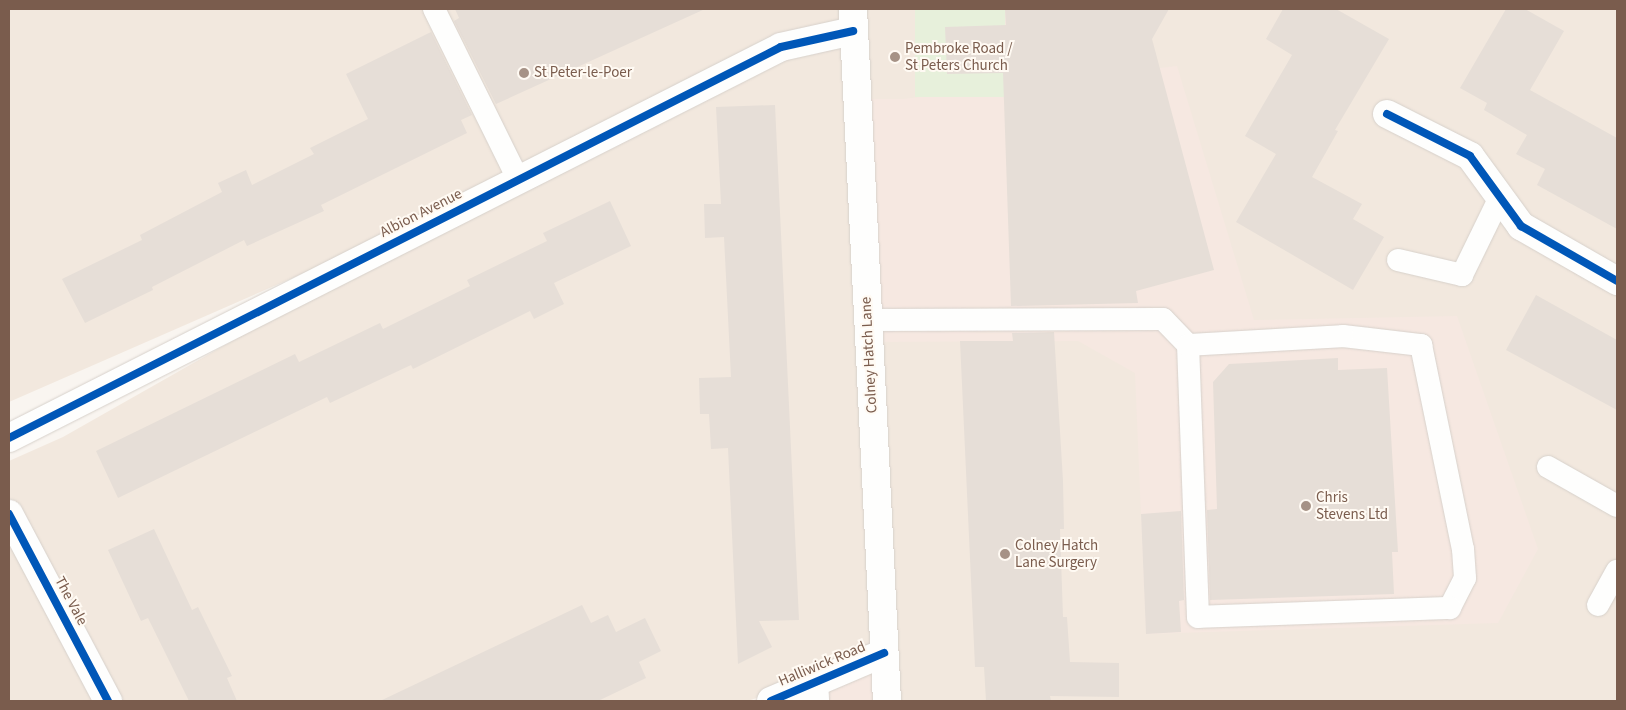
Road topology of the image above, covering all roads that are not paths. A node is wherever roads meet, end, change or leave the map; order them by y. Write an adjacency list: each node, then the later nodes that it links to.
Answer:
1 (434, 9): 4 (lane)
2 (853, 20): 4 (street, Albion Avenue); 8 (street, Colney Hatch Lane)
3 (1387, 114): 5 (street)
4 (518, 179): 10 (street, Albion Avenue)
5 (1500, 197): 6 (lane); 7 (street)
6 (1398, 260)
7 (1617, 282)
8 (868, 320): 9 (lane); 16 (street, Colney Hatch Lane)
9 (1188, 345): 9 (lane)
10 (9, 438)
11 (1548, 467): 12 (lane)
12 (1617, 506)
13 (9, 514): 18 (street, The Vale)
14 (1617, 570): 15 (lane)
15 (1598, 605)
16 (884, 653): 17 (street, Halliwick Road); 20 (street, Colney Hatch Lane)
17 (818, 690): 19 (street, Halliwick Road)
18 (108, 701)
19 (771, 701)
20 (887, 701)

